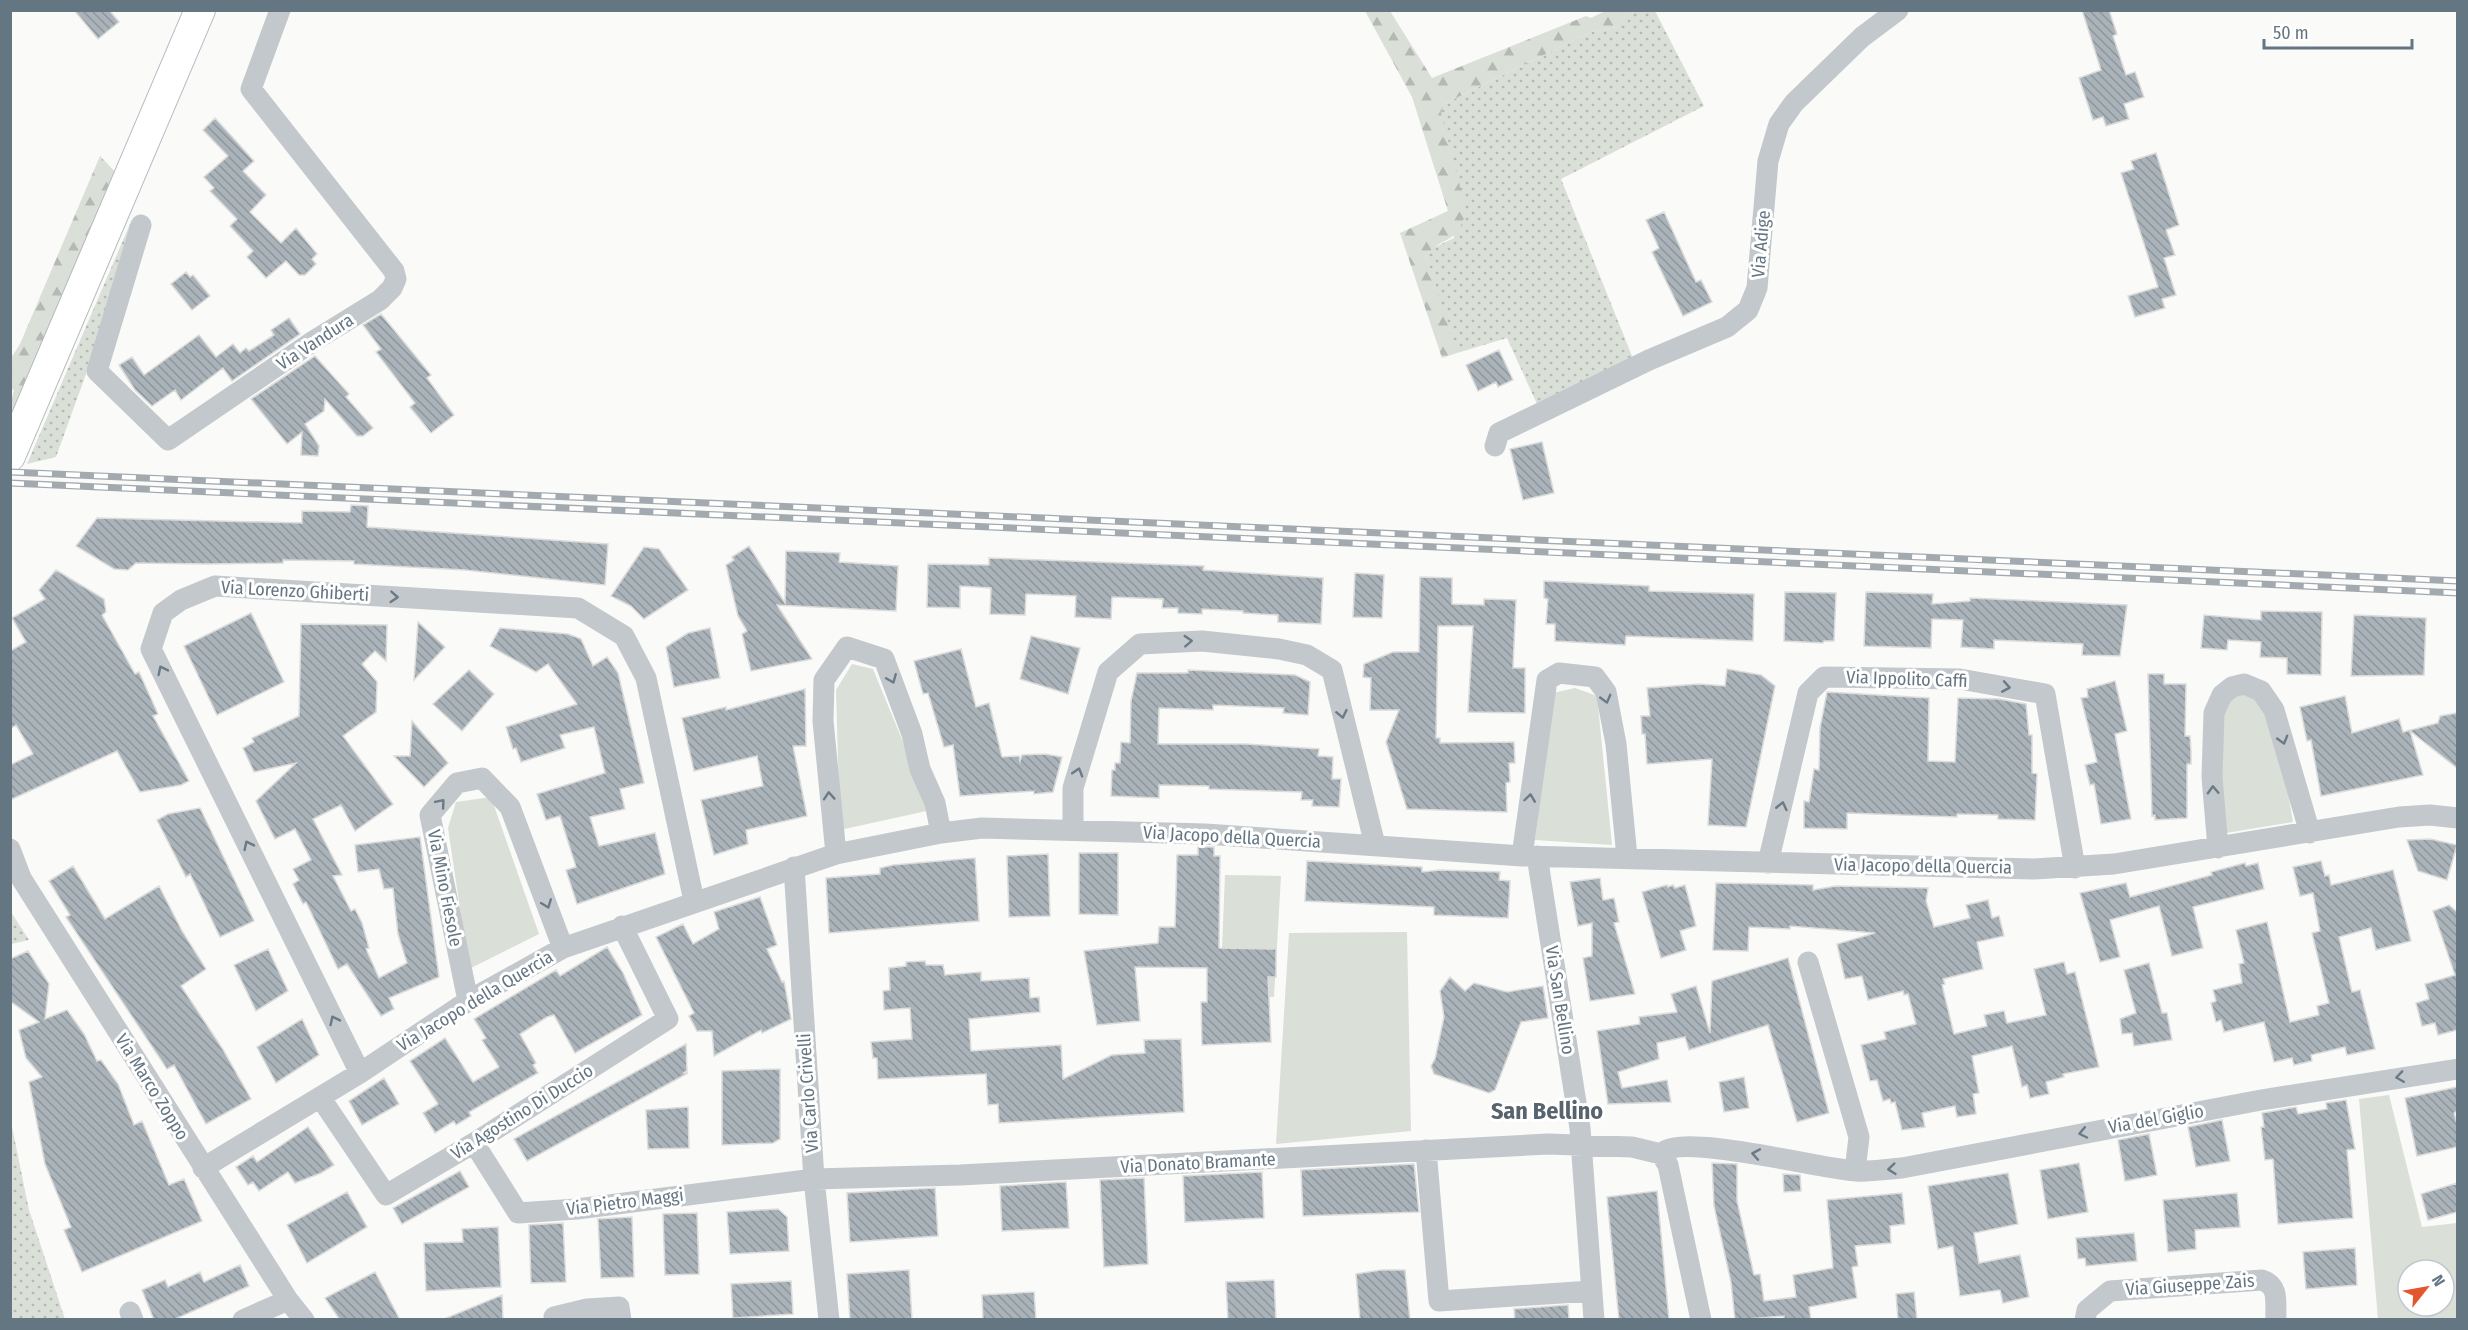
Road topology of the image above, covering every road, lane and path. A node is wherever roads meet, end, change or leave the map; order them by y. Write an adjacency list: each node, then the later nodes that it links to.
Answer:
1 (200, 10): 6 (main road)
2 (280, 10): 4 (street, Via Vandura)
3 (1898, 10): 5 (street, Via Adige)
4 (141, 225)
5 (1495, 446)
6 (12, 451)
7 (2457, 818): 10 (street, Via Jacopo della Quercia)
8 (1073, 830): 9 (street, Via Jacopo della Quercia); 11 (street, Via Jacopo della Quercia); 11 (street, one-way to 11)
9 (941, 833): 14 (street, Via Jacopo della Quercia); 14 (street, one-way to 9)
10 (2310, 833): 13 (street, Via Jacopo della Quercia); 13 (street, one-way to 10)
11 (1376, 844): 15 (street, Via Jacopo della Quercia)
12 (10, 849): 32 (street, Via Marco Zoppo)
13 (2218, 849): 19 (street, Via Jacopo della Quercia)
14 (836, 854): 18 (street, Via Jacopo della Quercia)
15 (1530, 856): 16 (street, Via Jacopo della Quercia); 16 (street, one-way to 16); 29 (street, Via San Bellino)
16 (1628, 857): 17 (street, Via Jacopo della Quercia)
17 (1768, 863): 19 (street, Via Jacopo della Quercia); 19 (street, Via Ippolito Caffi, one-way to 19)
18 (794, 867): 20 (street, Via Jacopo della Quercia); 34 (street, Via Carlo Crivelli)
19 (2075, 867)
20 (694, 901): 21 (street, Via Jacopo della Quercia); 26 (street, Via Lorenzo Ghiberti, one-way to 20)
21 (622, 926): 22 (street, Via Jacopo della Quercia); 28 (street, Via Agostino Di Duccio)
22 (563, 948): 24 (street, Via Jacopo della Quercia); 24 (street, Via Mino Fiesole, one-way to 22)
23 (1808, 962): 33 (street)
24 (468, 1001): 26 (street, Via Jacopo della Quercia)
25 (2457, 1069): 33 (street, Via del Giglio, one-way to 33)
26 (360, 1072): 27 (street, Via Jacopo della Quercia)
27 (320, 1097): 28 (street, Via Agostino Di Duccio); 32 (street, Via Jacopo della Quercia)
28 (474, 1143): 34 (street, Via Pietro Maggi)
29 (1581, 1144): 30 (street, Via Donato Bramante); 31 (street, Via Donato Bramante); 35 (street, Via San Bellino)
30 (1426, 1150): 34 (street, Via Donato Bramante); 35 (street)
31 (1661, 1154): 33 (street, Via del Giglio, one-way to 31); 43 (street)
32 (203, 1168): 36 (street, Via Marco Zoppo)
33 (1855, 1171)
34 (814, 1179): 41 (street, Via Carlo Crivelli)
35 (1591, 1291): 42 (street, Via San Bellino)
36 (288, 1300): 37 (street); 38 (street, Via Marco Zoppo)
37 (243, 1320)
38 (304, 1320)
39 (555, 1320): 40 (street)
40 (621, 1320)
41 (829, 1320)
42 (1594, 1320)
43 (1701, 1320)
44 (2085, 1320): 45 (street, Via Giuseppe Zais)
45 (2276, 1320)

